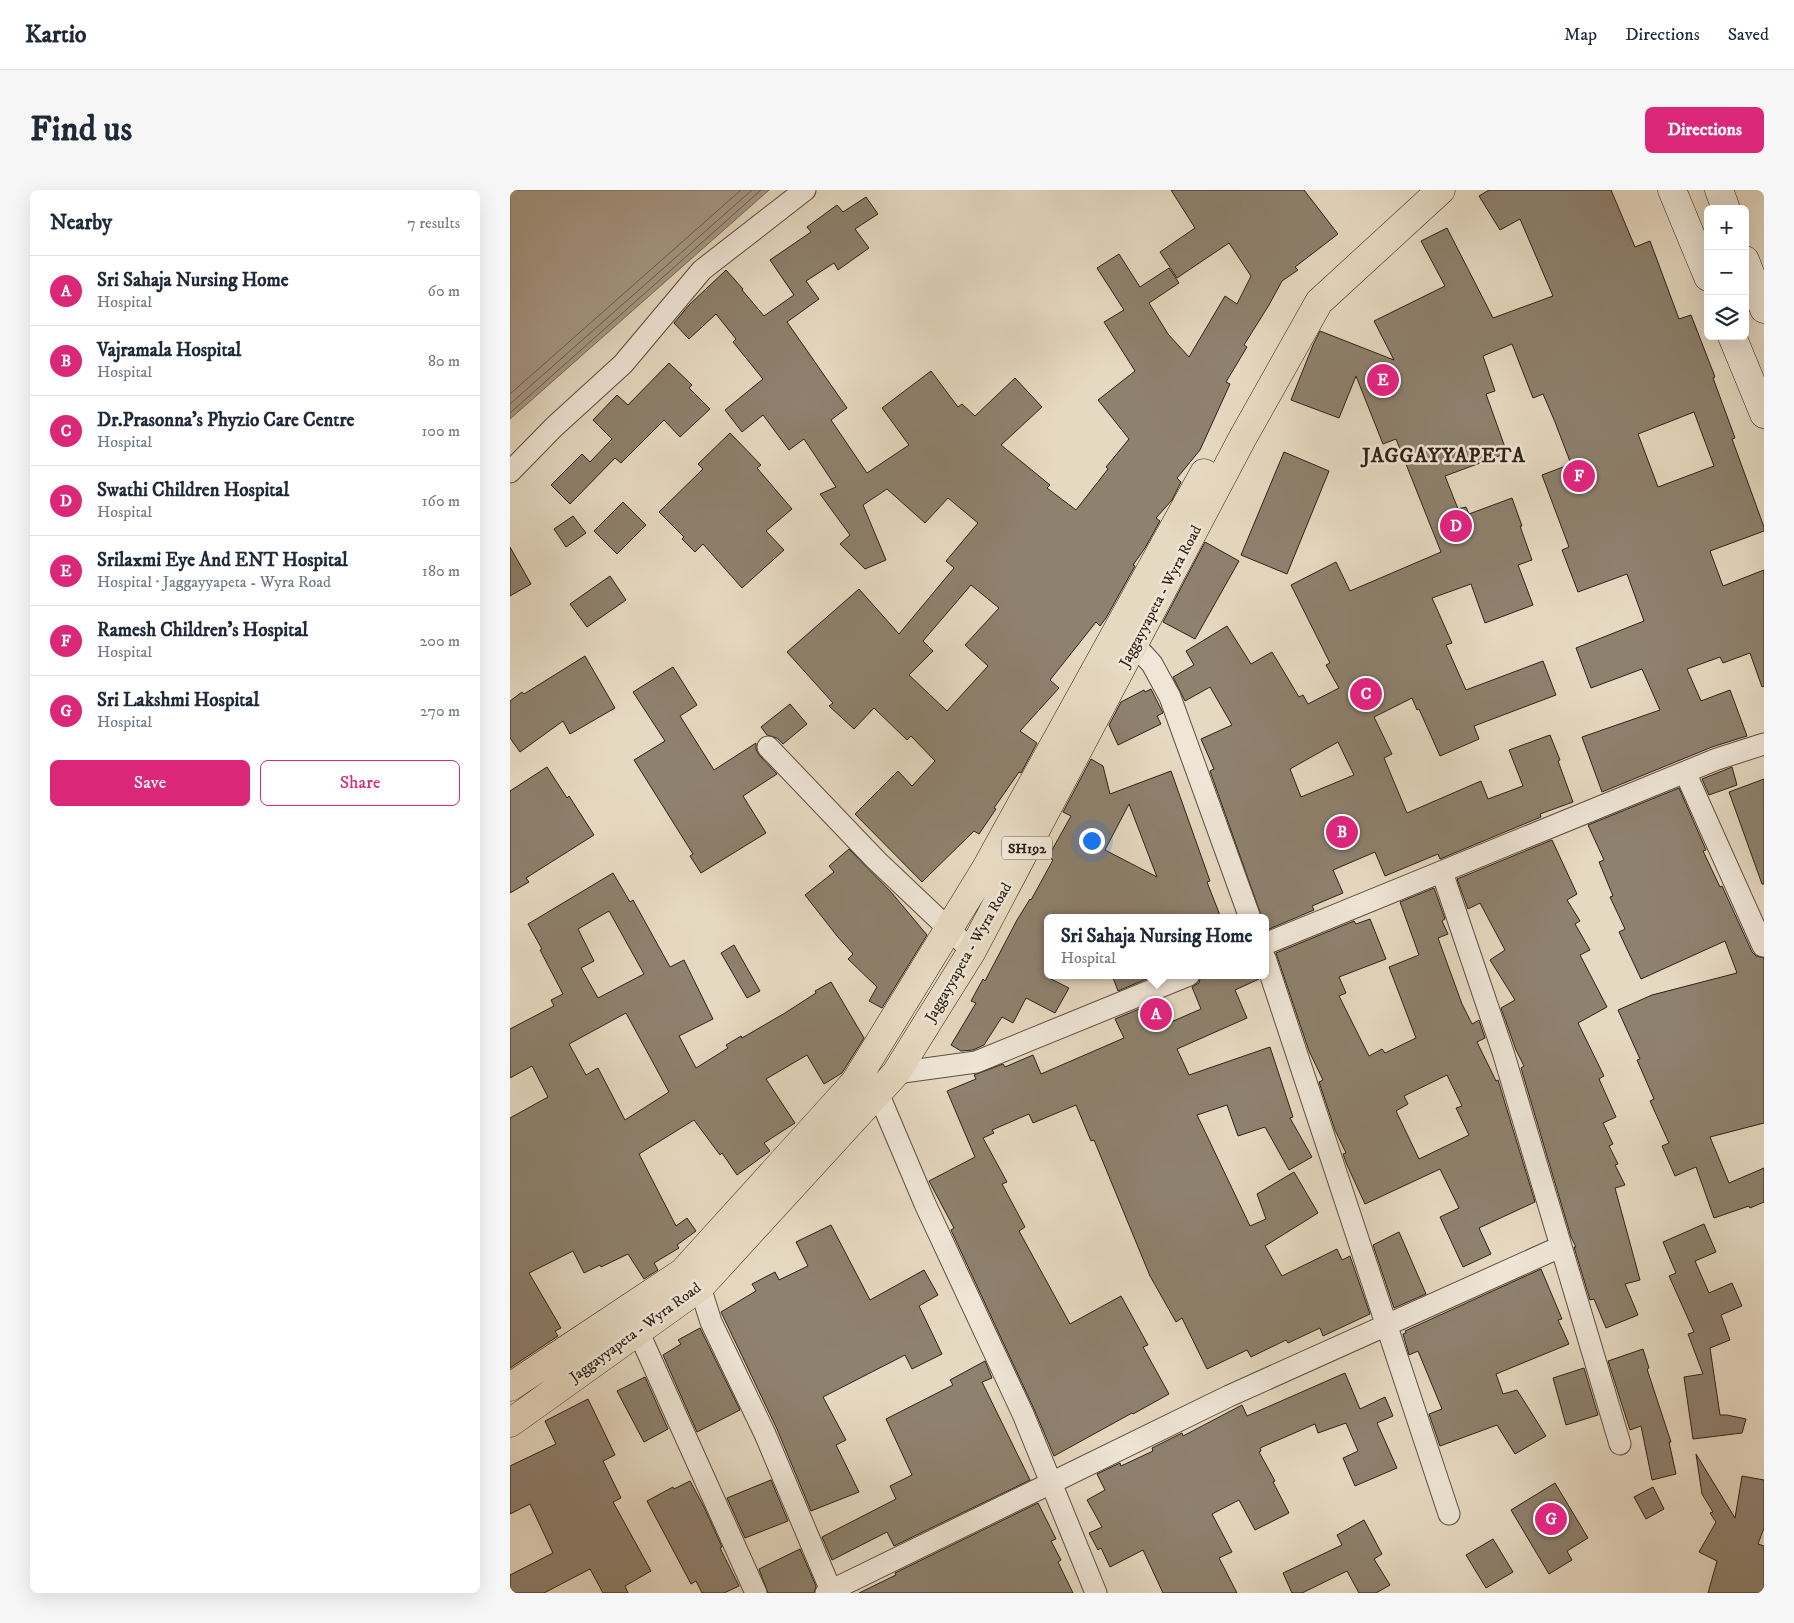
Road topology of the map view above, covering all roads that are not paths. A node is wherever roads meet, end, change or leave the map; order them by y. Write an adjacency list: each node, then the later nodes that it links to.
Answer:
1 (805, 190): 12 (street)
2 (1413, 190): 19 (main road, SH192)
3 (1441, 190): 13 (main road, Jaggayyapeta - Wyra Road / SH192)
4 (1672, 190): 7 (main road)
5 (1719, 190): 6 (main road)
6 (1725, 205)
7 (1704, 267)
8 (1749, 270): 9 (main road)
9 (1764, 309)
10 (1734, 340): 11 (main road)
11 (1764, 414)
12 (510, 472)
13 (1134, 644): 18 (street); 22 (main road, Jaggayyapeta - Wyra Road / SH192)
14 (1764, 744): 16 (street)
15 (768, 747): 19 (street)
16 (1685, 772): 17 (street); 21 (street)
17 (1442, 872): 20 (street); 27 (street)
18 (1249, 914)
19 (949, 928): 22 (street); 31 (main road, SH192)
20 (1269, 942)
21 (1763, 946)
22 (972, 951): 25 (main road, Jaggayyapeta - Wyra Road / SH192)
23 (1269, 970): 29 (street)
24 (1179, 979): 25 (street)
25 (896, 1073): 26 (main road, Jaggayyapeta - Wyra Road / SH192)
26 (878, 1093): 28 (main road, Jaggayyapeta - Wyra Road / SH192); 34 (street)
27 (1560, 1247): 29 (street); 33 (street)
28 (700, 1287): 30 (main road, Jaggayyapeta - Wyra Road / SH192); 36 (street)
29 (1388, 1324): 34 (street); 35 (street)
30 (638, 1331): 32 (main road, Jaggayyapeta - Wyra Road / SH192); 37 (street)
31 (510, 1387)
32 (510, 1423)
33 (1620, 1444)
34 (1050, 1482): 36 (street); 38 (street)
35 (1449, 1514)
36 (830, 1592)
37 (756, 1593)
38 (1096, 1593)

